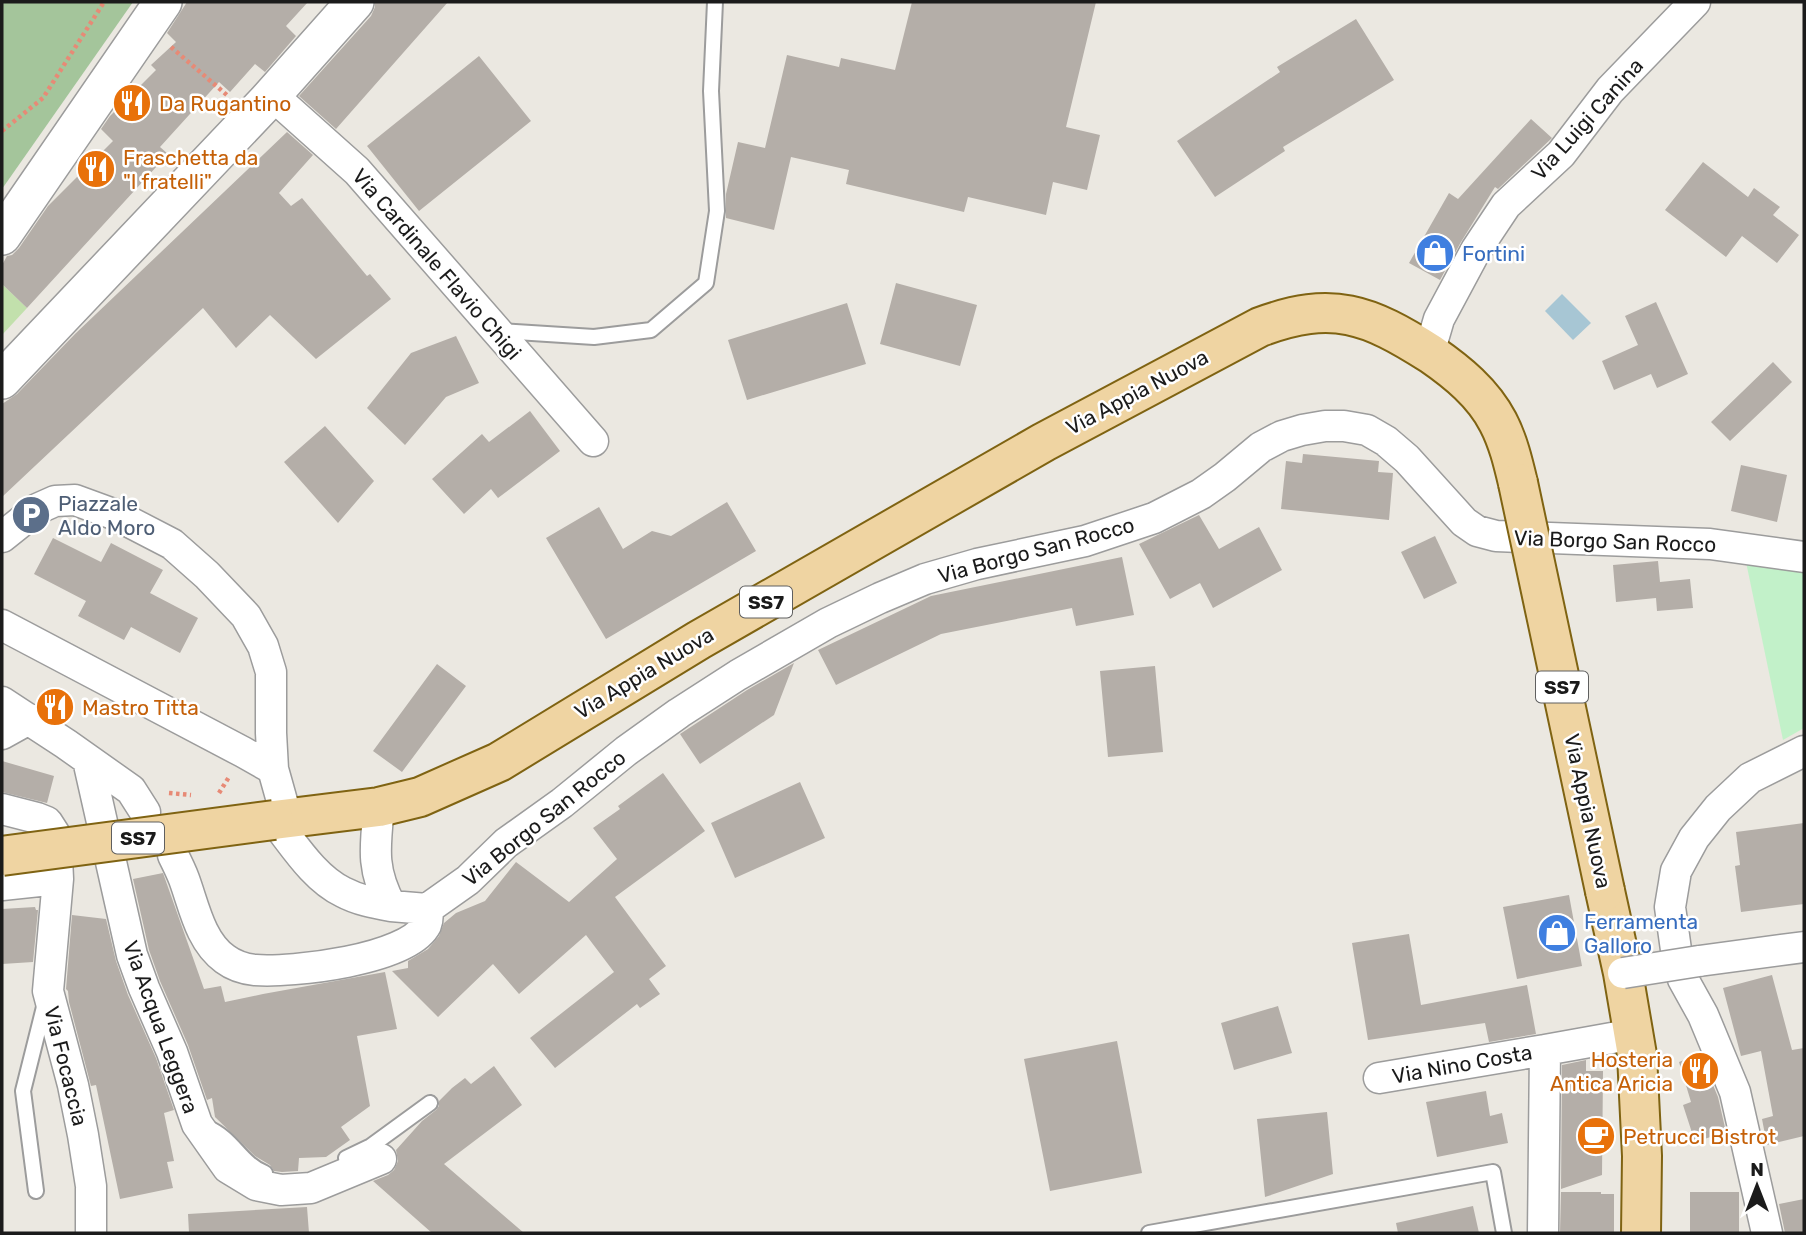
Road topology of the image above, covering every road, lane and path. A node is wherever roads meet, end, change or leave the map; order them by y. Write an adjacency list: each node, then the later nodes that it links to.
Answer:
1 (104, 2): 7 (path)
2 (355, 2): 6 (street)
3 (715, 2): 9 (lane)
4 (1695, 2): 10 (street, Via Luigi Canina)
5 (155, 14): 6 (path); 8 (street)
6 (262, 106): 9 (street, Via Cardinale Flavio Chigi); 11 (street)
7 (2, 131)
8 (2, 236)
9 (496, 331): 12 (street, Via Cardinale Flavio Chigi)
10 (1429, 353): 24 (main road, Via Appia Nuova / SS7); 34 (main road, Via Appia Nuova / SS7, bridge)
11 (2, 380)
12 (593, 441)
13 (2, 537): 21 (street)
14 (1804, 557): 32 (street, Via Borgo San Rocco)
15 (2, 625): 21 (street)
16 (2, 702): 17 (street)
17 (29, 719): 18 (street); 20 (street)
18 (2, 734)
19 (1804, 751): 48 (street)
20 (88, 760): 23 (street); 40 (street, Via Acqua Leggera)
21 (273, 769): 26 (street)
22 (193, 795): 23 (path)
23 (138, 801)
24 (379, 807): 26 (main road, Via Appia Nuova / SS7); 31 (street)
25 (2, 809): 29 (street, Via Focaccia)
26 (281, 819): 28 (main road, Via Appia Nuova / SS7, bridge); 31 (street)
27 (173, 855): 32 (street, Via Borgo San Rocco)
28 (2, 856)
29 (58, 879): 30 (street); 35 (street, Via Focaccia)
30 (2, 885)
31 (391, 906): 32 (street)
32 (427, 909)
33 (1804, 947): 34 (street, bridge)
34 (1623, 973): 36 (main road, Via Appia Nuova / SS7)
35 (48, 991): 42 (lane); 43 (street, Via Focaccia)
36 (1634, 1034): 37 (street, Via Nino Costa); 47 (main road, Via Appia Nuova / SS7)
37 (1545, 1050): 38 (street, Via Nino Costa); 46 (street, Via Nino Costa)
38 (1379, 1078)
39 (430, 1103): 40 (lane)
40 (197, 1124): 41 (street, Via Acqua Leggera)
41 (381, 1159)
42 (36, 1191)
43 (91, 1233)
44 (1149, 1233): 45 (lane)
45 (1504, 1233)
46 (1543, 1233)
47 (1641, 1233)
48 (1767, 1233)

